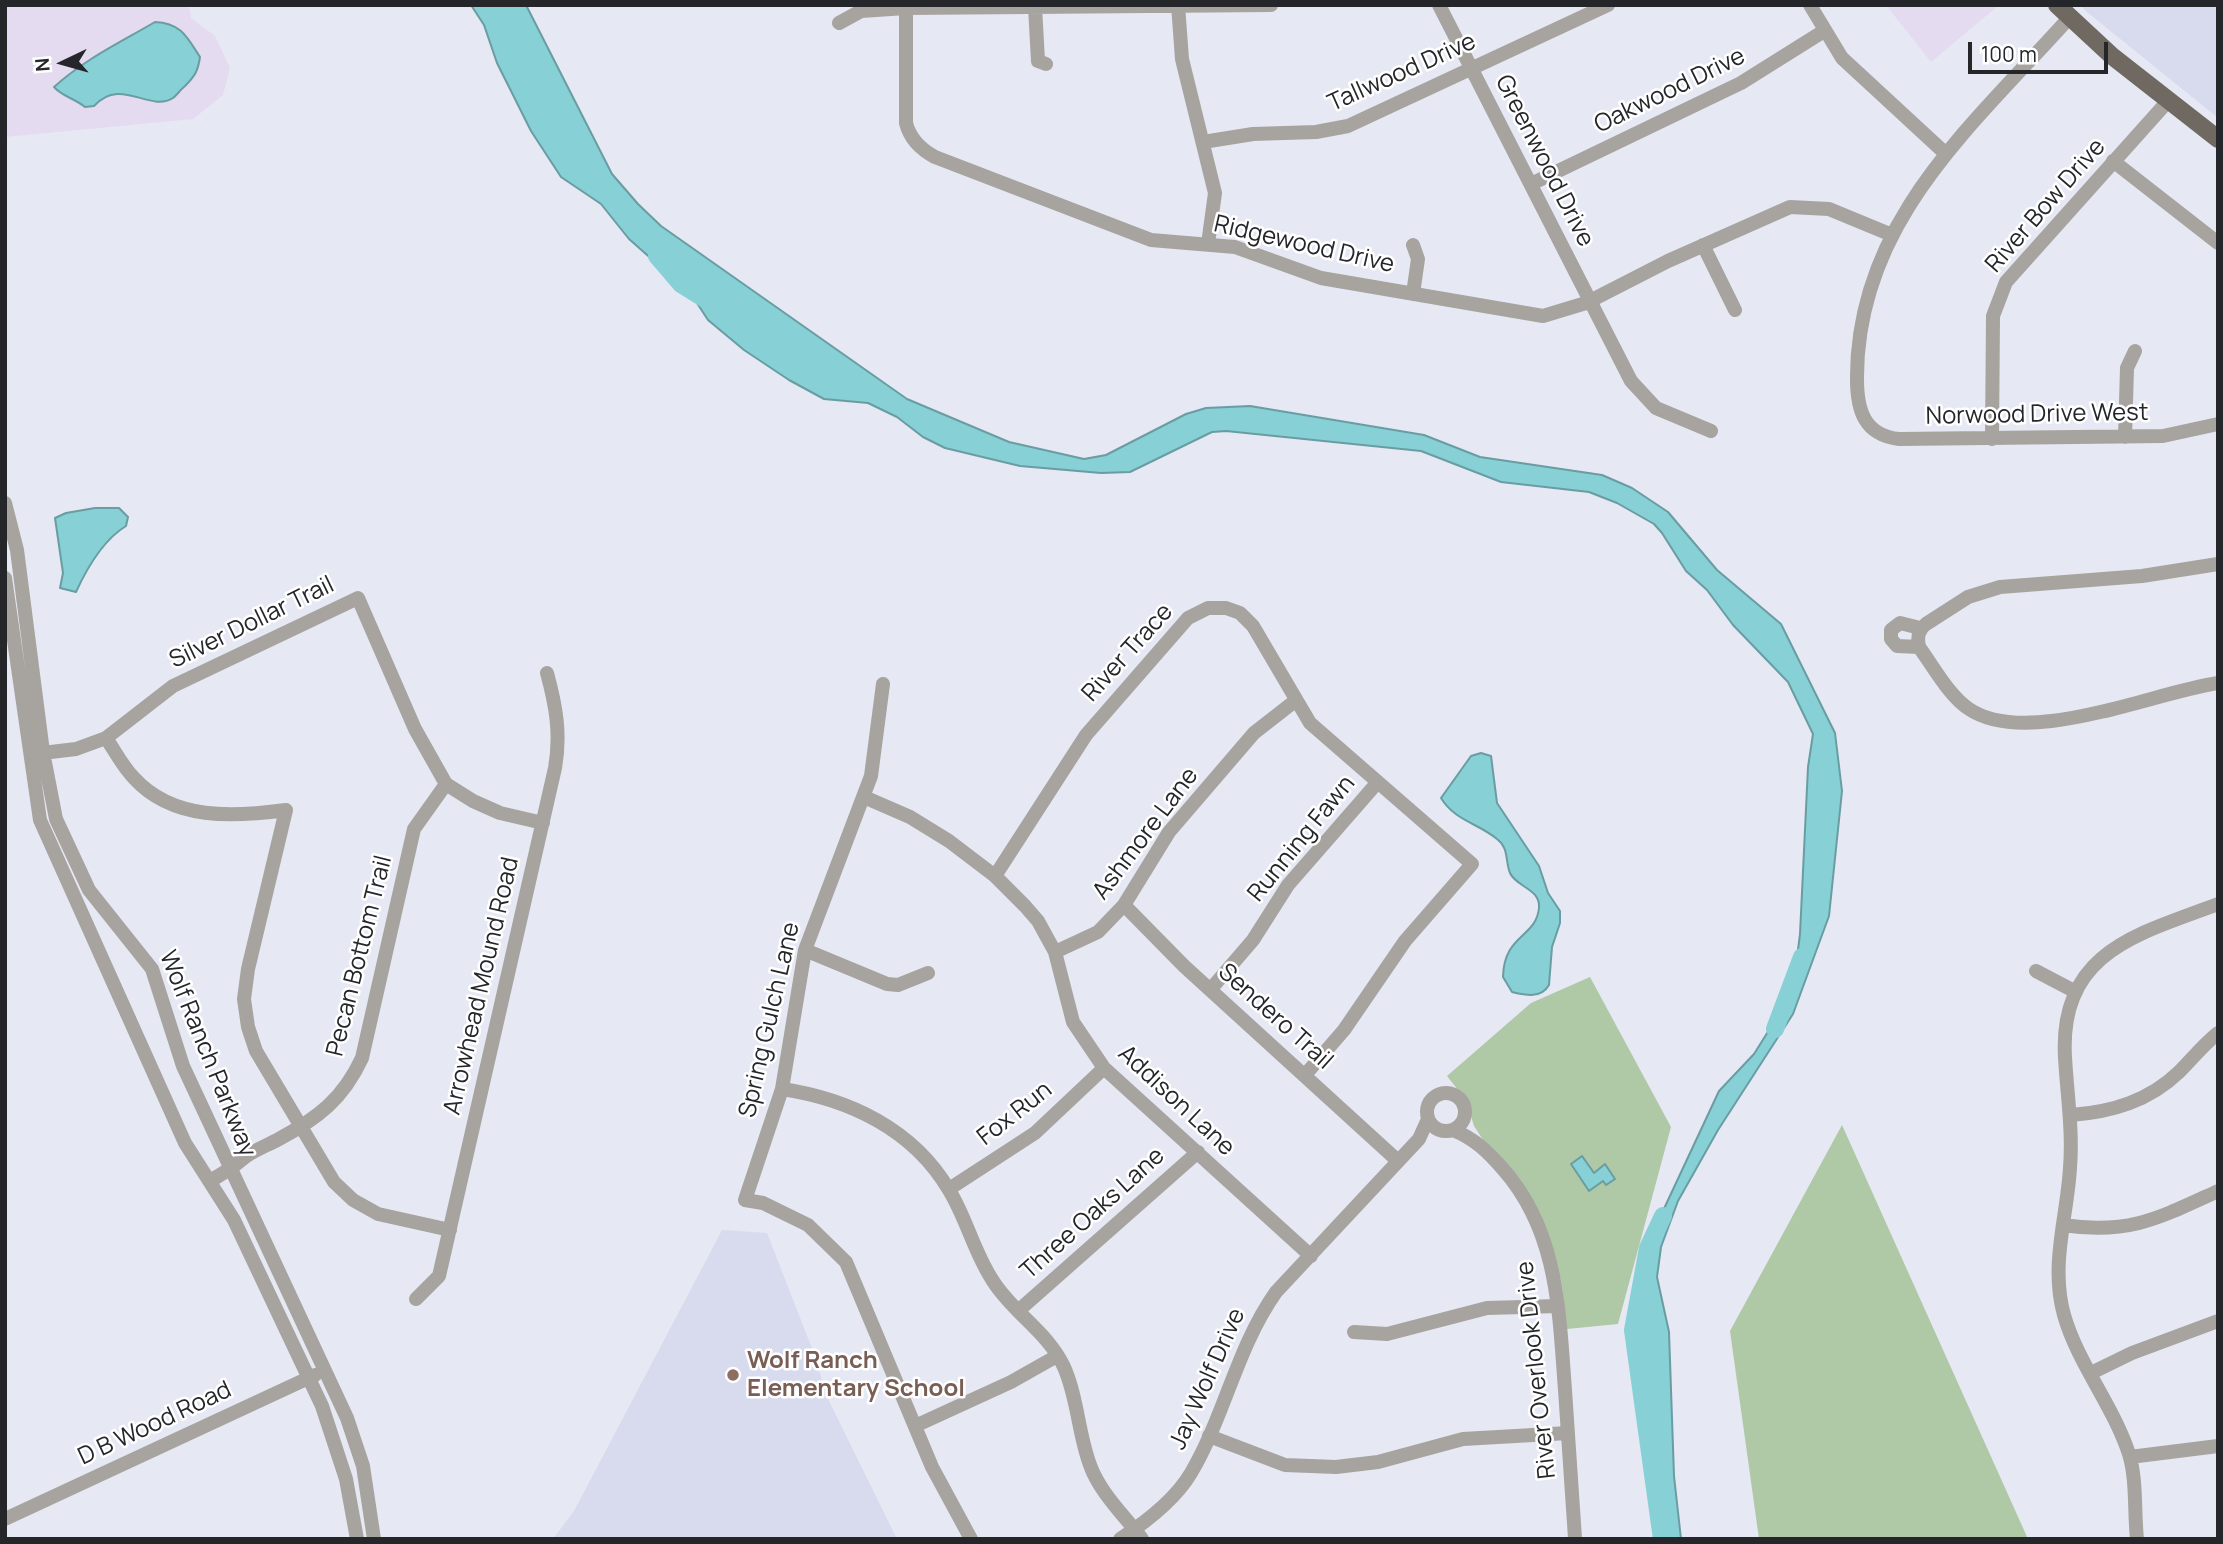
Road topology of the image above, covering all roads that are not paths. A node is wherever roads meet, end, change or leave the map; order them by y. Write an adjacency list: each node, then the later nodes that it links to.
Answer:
1 (1272, 5): 5 (street)
2 (1439, 5): 12 (street, Greenwood Drive)
3 (1608, 5): 12 (street, Tallwood Drive)
4 (1810, 5): 10 (street)
5 (1178, 6): 6 (street); 15 (street)
6 (1035, 7): 7 (street); 11 (street)
7 (906, 8): 9 (street); 20 (street, Ridgewood Drive)
8 (2063, 12): 13 (main road); 16 (street)
9 (839, 23)
10 (1824, 31): 16 (street); 18 (street, Oakwood Drive)
11 (1046, 64)
12 (1471, 68): 15 (street, Tallwood Drive); 18 (street, Greenwood Drive)
13 (2168, 101): 14 (main road); 17 (street, River Bow Drive)
14 (2218, 139)
15 (1203, 142): 20 (street)
16 (1945, 153): 19 (street)
17 (2113, 161): 21 (street); 31 (street, River Bow Drive)
18 (1531, 184): 25 (street, Greenwood Drive)
19 (1892, 235): 23 (street, Ridgewood Drive); 31 (street, Norwood Drive West)
20 (1208, 243): 24 (street, Ridgewood Drive)
21 (2218, 243)
22 (1413, 245): 24 (street)
23 (1703, 245): 25 (street, Ridgewood Drive); 26 (street)
24 (1413, 294): 25 (street, Ridgewood Drive)
25 (1590, 301): 29 (street, Greenwood Drive)
26 (1735, 310)
27 (2135, 352): 30 (street)
28 (2218, 424): 30 (street, Norwood Drive West)
29 (1711, 431)
30 (2125, 437): 31 (street, Norwood Drive West)
31 (1992, 439)
32 (5, 503): 42 (street, Wolf Ranch Parkway)
33 (2218, 564): 35 (street)
34 (5, 578): 42 (street, Wolf Ranch Parkway)
35 (1920, 628): 36 (street); 36 (street)
36 (1919, 647): 38 (street)
37 (547, 673): 46 (street, Arrowhead Mound Road)
38 (2218, 683)
39 (883, 684): 45 (street, Spring Gulch Lane)
40 (1295, 701): 43 (street, River Trace); 47 (street, River Trace); 49 (street, Ashmore Lane)
41 (106, 738): 42 (street, Silver Dollar Trail); 44 (street, Silver Dollar Trail); 63 (street)
42 (36, 754): 68 (street, Wolf Ranch Parkway); 69 (street, Wolf Ranch Parkway)
43 (1377, 783): 54 (street, Running Fawn); 58 (street, River Trace)
44 (446, 784): 46 (street, Silver Dollar Trail); 63 (street, Pecan Bottom Trail)
45 (864, 797): 47 (street, Addison Lane); 50 (street, Spring Gulch Lane)
46 (542, 823): 73 (street, Arrowhead Mound Road)
47 (995, 876): 51 (street, Addison Lane)
48 (2218, 904): 55 (street)
49 (1124, 905): 51 (street, Ashmore Lane); 54 (street, Sendero Trail)
50 (805, 950): 53 (street); 59 (street, Spring Gulch Lane)
51 (1055, 952): 57 (street, Addison Lane)
52 (2036, 971): 55 (street)
53 (928, 973)
54 (1210, 990): 58 (street, Sendero Trail)
55 (2076, 992): 60 (street)
56 (2218, 1033): 60 (street)
57 (1104, 1068): 66 (street, Addison Lane); 70 (street, Fox Run)
58 (1305, 1074): 67 (street, Sendero Trail)
59 (782, 1089): 70 (street); 84 (street, Spring Gulch Lane)
60 (2070, 1115): 72 (street)
61 (1464, 1117): 62 (street); 64 (street); 65 (street)
62 (1433, 1124): 64 (street); 67 (street, Jay Wolf Drive)
63 (303, 1126): 68 (street, Pecan Bottom Trail); 73 (street)
64 (1453, 1130): 65 (street)
65 (1473, 1138): 76 (street, River Overlook Drive)
66 (1198, 1152): 74 (street, Addison Lane); 77 (street, Three Oaks Lane)
67 (1398, 1161): 74 (street, Jay Wolf Drive)
68 (230, 1171): 69 (street, Pecan Bottom Trail); 81 (street, Wolf Ranch Parkway)
69 (209, 1181): 83 (street, Wolf Ranch Parkway)
70 (949, 1189): 77 (street)
71 (2218, 1191): 72 (street)
72 (2063, 1225): 82 (street)
73 (450, 1230): 75 (street, Arrowhead Mound Road)
74 (1311, 1255): 86 (street, Jay Wolf Drive)
75 (416, 1299)
76 (1558, 1307): 79 (street); 85 (street, River Overlook Drive)
77 (1018, 1311): 80 (street)
78 (2218, 1321): 82 (street)
79 (1354, 1332)
80 (1057, 1356): 84 (street); 90 (street)
81 (324, 1371): 83 (street, D B Wood Road); 92 (street, Wolf Ranch Parkway)
82 (2091, 1373): 88 (street)
83 (309, 1378): 89 (street, D B Wood Road); 91 (street, Wolf Ranch Parkway)
84 (915, 1426): 93 (street, Spring Gulch Lane)
85 (1568, 1433): 86 (street); 95 (street, River Overlook Drive)
86 (1209, 1436): 90 (street, Jay Wolf Drive)
87 (2218, 1446): 88 (street)
88 (2130, 1457): 96 (street)
89 (5, 1519)
90 (1138, 1534): 94 (street, Jay Wolf Drive)
91 (356, 1539)
92 (374, 1539)
93 (971, 1539)
94 (1120, 1539)
95 (1576, 1539)
96 (2137, 1539)

